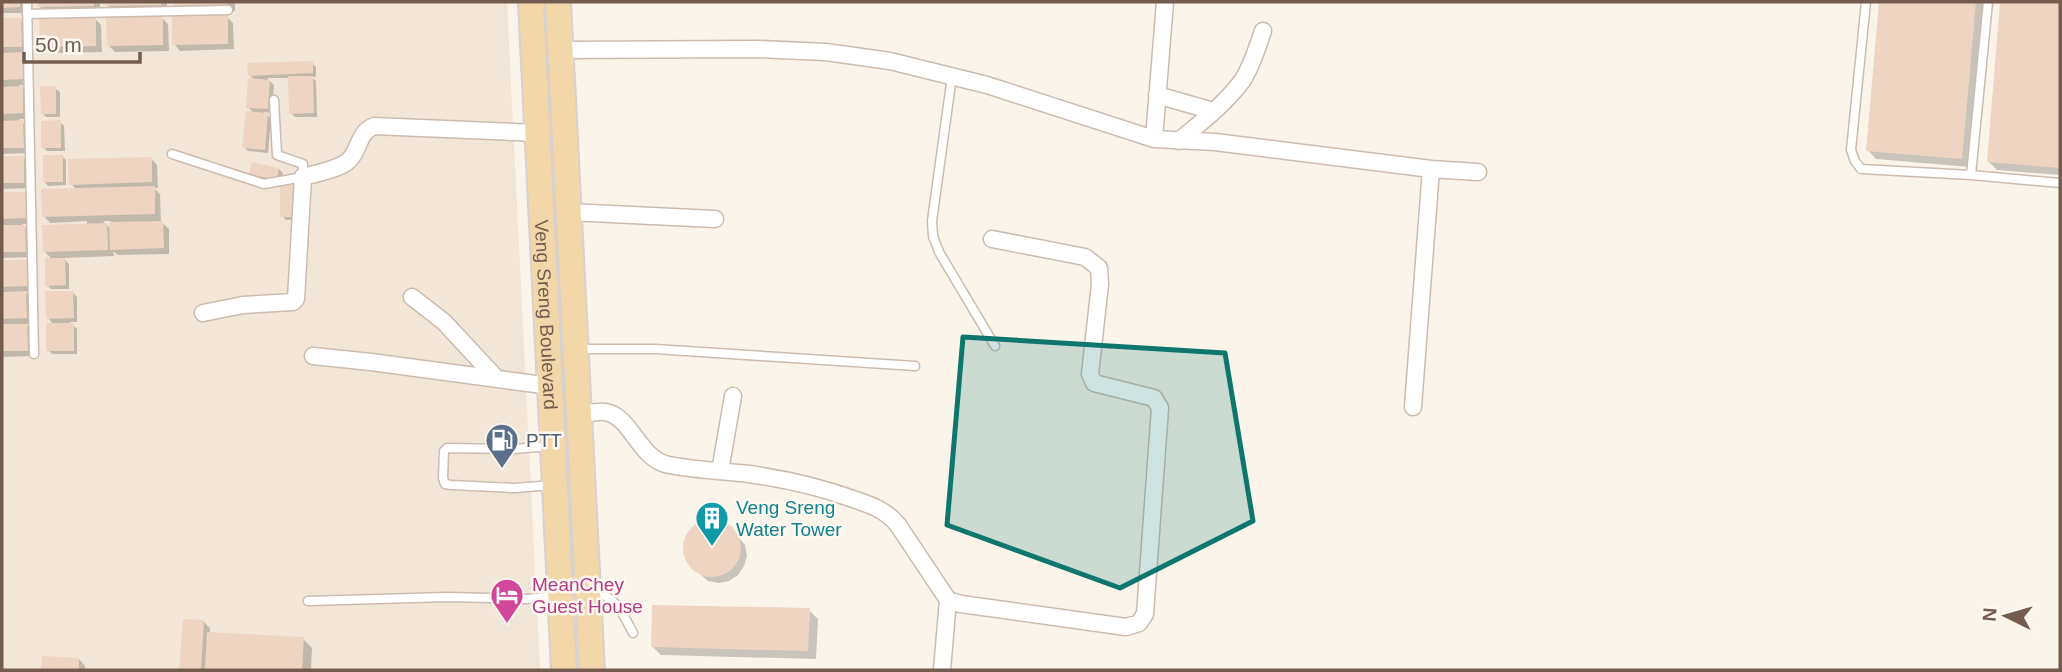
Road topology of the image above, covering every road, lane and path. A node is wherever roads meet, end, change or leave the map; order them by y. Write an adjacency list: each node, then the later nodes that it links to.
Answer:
1 (27, 2): 8 (lane)
2 (531, 2): 15 (main road, Veng Sreng Boulevard)
3 (558, 2): 10 (main road, Veng Sreng Boulevard)
4 (1165, 2): 12 (street)
5 (1866, 2): 21 (lane)
6 (1988, 2): 21 (lane)
7 (228, 10): 8 (lane)
8 (27, 14): 31 (lane)
9 (1263, 31): 14 (street)
10 (561, 50): 11 (street); 24 (main road, Veng Sreng Boulevard)
11 (952, 76): 16 (street); 29 (lane)
12 (1157, 95): 14 (street); 16 (street)
13 (274, 100): 22 (lane)
14 (1213, 111): 17 (street)
15 (537, 133): 22 (street); 35 (main road, Veng Sreng Boulevard)
16 (1153, 139): 17 (street)
17 (1179, 141): 19 (street)
18 (172, 154): 22 (lane)
19 (1431, 169): 20 (street); 37 (street)
20 (1478, 172)
21 (1971, 175): 23 (lane)
22 (303, 177): 28 (street)
23 (2060, 183)
24 (569, 212): 25 (street); 30 (main road, Veng Sreng Boulevard)
25 (715, 219)
26 (992, 239): 45 (street)
27 (412, 297): 34 (street)
28 (203, 313)
29 (995, 346)
30 (576, 349): 33 (lane); 38 (main road, Veng Sreng Boulevard)
31 (34, 354)
32 (313, 356): 34 (street)
33 (915, 366)
34 (497, 379): 35 (street)
35 (550, 386): 40 (main road, Veng Sreng Boulevard)
36 (733, 396): 41 (street)
37 (1413, 407)
38 (579, 415): 39 (main road, Veng Sreng Boulevard); 41 (street)
39 (580, 443): 40 (lane); 43 (main road, Veng Sreng Boulevard)
40 (553, 445): 42 (main road, Veng Sreng Boulevard); 42 (lane)
41 (720, 471): 45 (street)
42 (555, 485): 44 (main road, Veng Sreng Boulevard)
43 (588, 593): 47 (lane); 49 (main road, Veng Sreng Boulevard)
44 (561, 596): 46 (lane); 48 (main road, Veng Sreng Boulevard)
45 (948, 600): 50 (street)
46 (308, 601)
47 (633, 633)
48 (564, 670)
49 (592, 670)
50 (942, 670)

